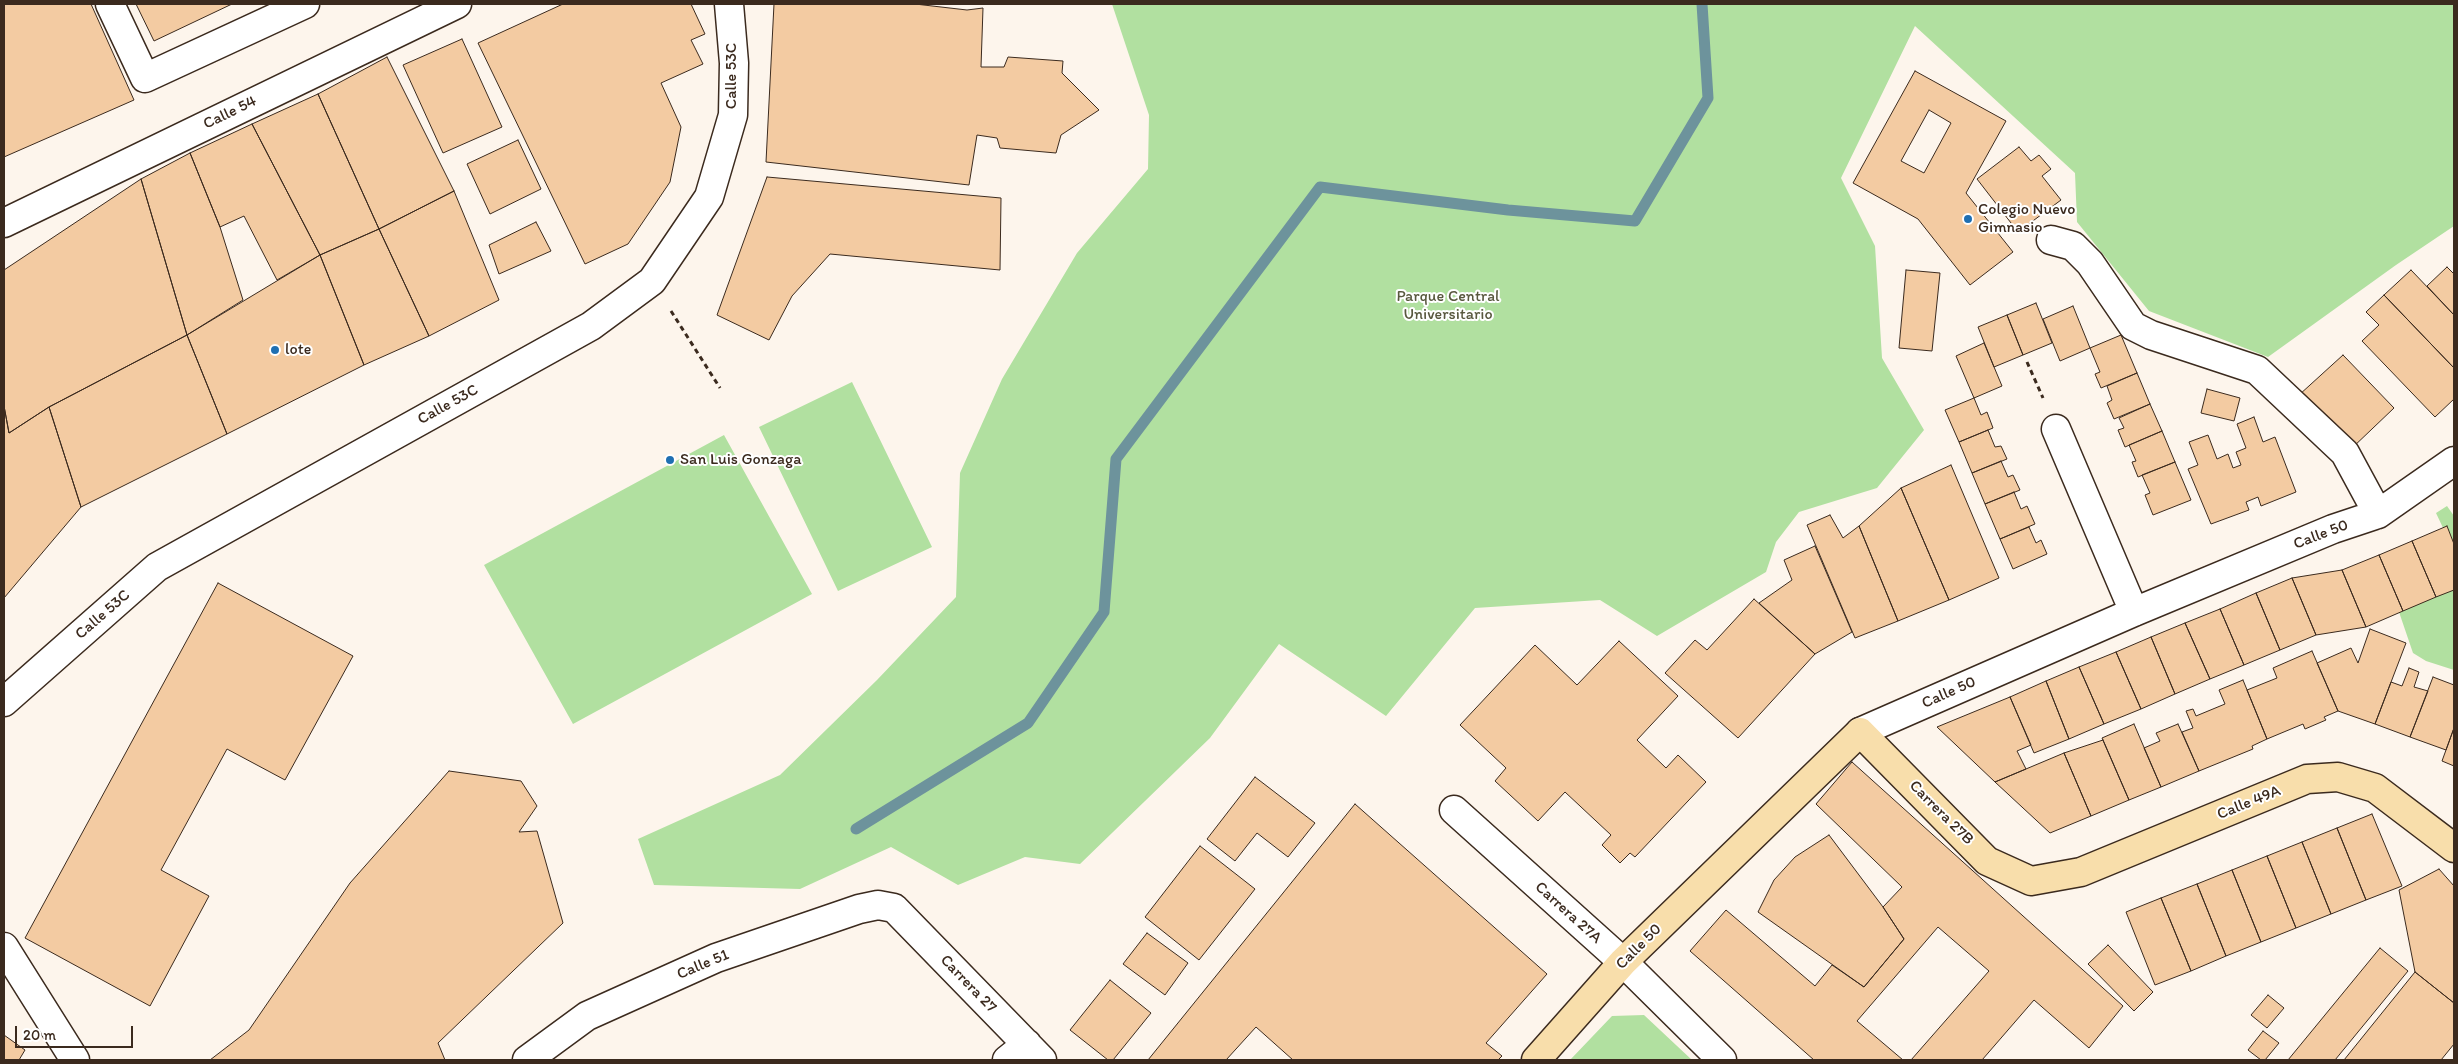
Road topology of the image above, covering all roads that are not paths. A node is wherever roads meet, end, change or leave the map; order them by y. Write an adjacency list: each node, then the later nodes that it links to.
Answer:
1 (110, 4): 2 (street)
2 (305, 4)
3 (729, 4): 11 (street, Calle 53C)
4 (452, 5): 5 (street, Calle 54)
5 (4, 223)
6 (2051, 240): 9 (street)
7 (2056, 429): 10 (street)
8 (2454, 460): 9 (street, Calle 50)
9 (2378, 514): 10 (street, Calle 50)
10 (2134, 612): 12 (street, Calle 50)
11 (4, 702)
12 (1860, 732): 15 (main road, Carrera 27B); 18 (main road, Calle 50)
13 (1454, 810): 18 (street, Carrera 27A)
14 (2454, 848): 15 (main road, Calle 49A)
15 (2031, 881)
16 (894, 908): 19 (street, Carrera 27); 21 (street, Calle 51)
17 (4, 947): 20 (street)
18 (1623, 962): 22 (main road, Calle 50); 23 (street, Carrera 27A)
19 (1025, 1055)
20 (75, 1060)
21 (527, 1060)
22 (1536, 1060)
23 (1722, 1060)

